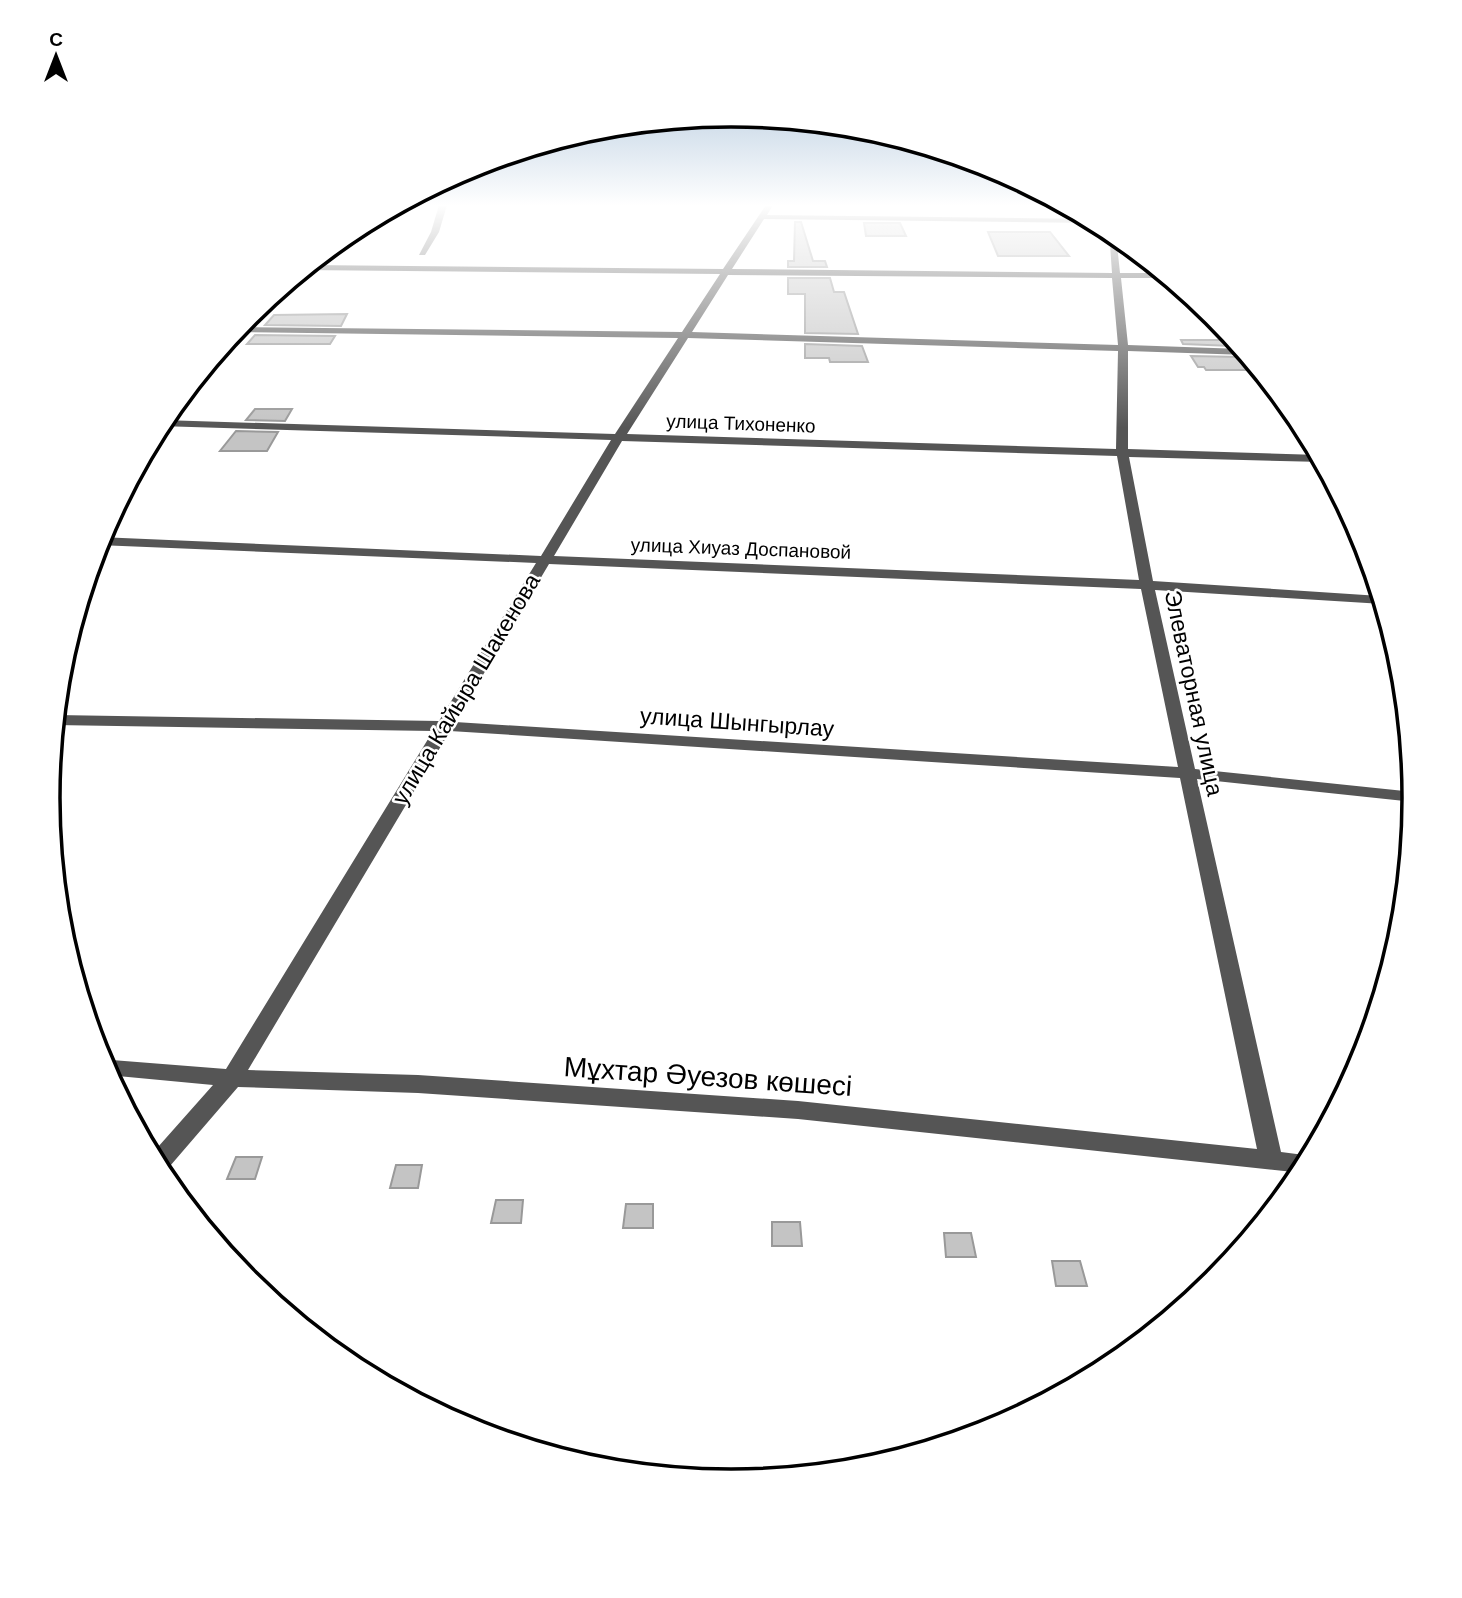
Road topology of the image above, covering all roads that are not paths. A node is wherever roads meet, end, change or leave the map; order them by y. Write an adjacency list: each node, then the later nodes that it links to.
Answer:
1 (720, 280): 4 (street, улица Кайыра Шакенова)
2 (1118, 280): 5 (street, Элеваторная улица)
3 (250, 330): 4 (street)
4 (685, 335): 5 (street); 8 (street, улица Кайыра Шакенова)
5 (1123, 349): 6 (street); 9 (street, Элеваторная улица)
6 (1232, 352)
7 (175, 423): 8 (street, улица Тихоненко)
8 (619, 437): 9 (street, улица Тихоненко); 12 (street, улица Кайыра Шакенова)
9 (1122, 452): 10 (street, улица Тихоненко); 13 (street, Элеваторная улица)
10 (1310, 459)
11 (111, 542): 12 (street, улица Хиуаз Доспановой)
12 (544, 559): 13 (street, улица Хиуаз Доспановой); 16 (street, улица Кайыра Шакенова)
13 (1147, 585): 14 (street, улица Хиуаз Доспановой); 17 (street, Элеваторная улица)
14 (1372, 599)
15 (64, 720): 16 (street, улица Шынгырлау)
16 (443, 726): 17 (street, улица Шынгырлау); 20 (street, улица Кайыра Шакенова)
17 (1189, 773): 18 (street, улица Шынгырлау); 22 (street, Элеваторная улица)
18 (1402, 796)
19 (116, 1067): 20 (street, Мұхтар Әуезов көшесі)
20 (232, 1078): 21 (street, улица Кайыра Шакенова); 22 (street, Мұхтар Әуезов көшесі)
21 (163, 1157)
22 (1271, 1159): 23 (street, Мұхтар Әуезов көшесі)
23 (1295, 1162)

